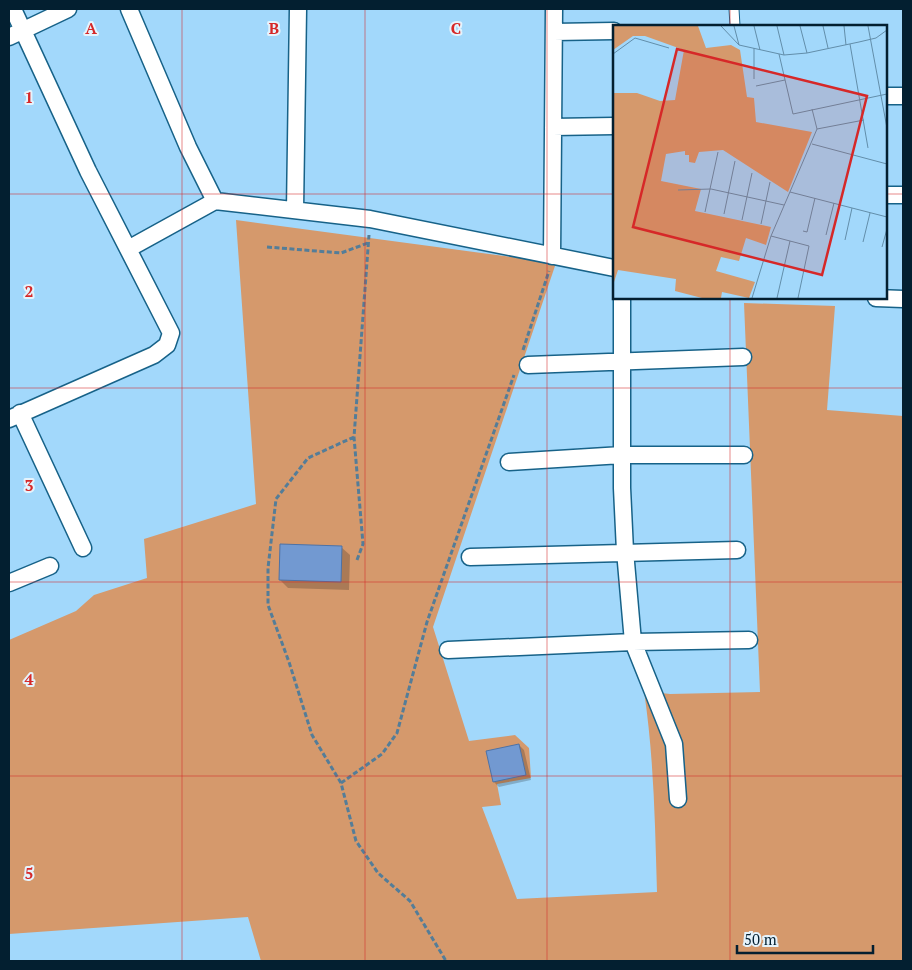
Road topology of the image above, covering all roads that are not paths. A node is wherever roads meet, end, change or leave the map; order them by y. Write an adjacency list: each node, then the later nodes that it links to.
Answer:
1 (13, 9): 10 (street)
2 (68, 9): 10 (street)
3 (129, 9): 17 (street)
4 (298, 9): 18 (street)
5 (554, 9): 8 (street)
6 (734, 9): 7 (lane)
7 (735, 25)
8 (554, 32): 9 (street); 14 (street)
9 (613, 32)
10 (16, 33): 19 (street)
11 (887, 96): 12 (street)
12 (903, 96)
13 (613, 126): 14 (street)
14 (553, 127): 20 (street)
15 (887, 195): 16 (street)
16 (903, 195)
17 (215, 201): 18 (street); 19 (street)
18 (295, 210): 20 (street)
19 (128, 249): 28 (street)
20 (552, 256): 21 (street)
21 (613, 268)
22 (887, 298): 24 (street)
23 (622, 299): 26 (street)
24 (903, 299)
25 (743, 357): 26 (street)
26 (622, 362): 27 (street); 30 (street)
27 (522, 363)
28 (14, 416): 32 (street)
29 (744, 455): 30 (street)
30 (622, 456): 31 (street); 34 (street)
31 (509, 462)
32 (83, 548)
33 (737, 550): 34 (street)
34 (625, 551): 35 (street); 39 (street)
35 (470, 556)
36 (50, 566): 37 (street)
37 (9, 583)
38 (749, 640): 39 (street)
39 (633, 642): 40 (street); 41 (street)
40 (448, 650)
41 (678, 799)

